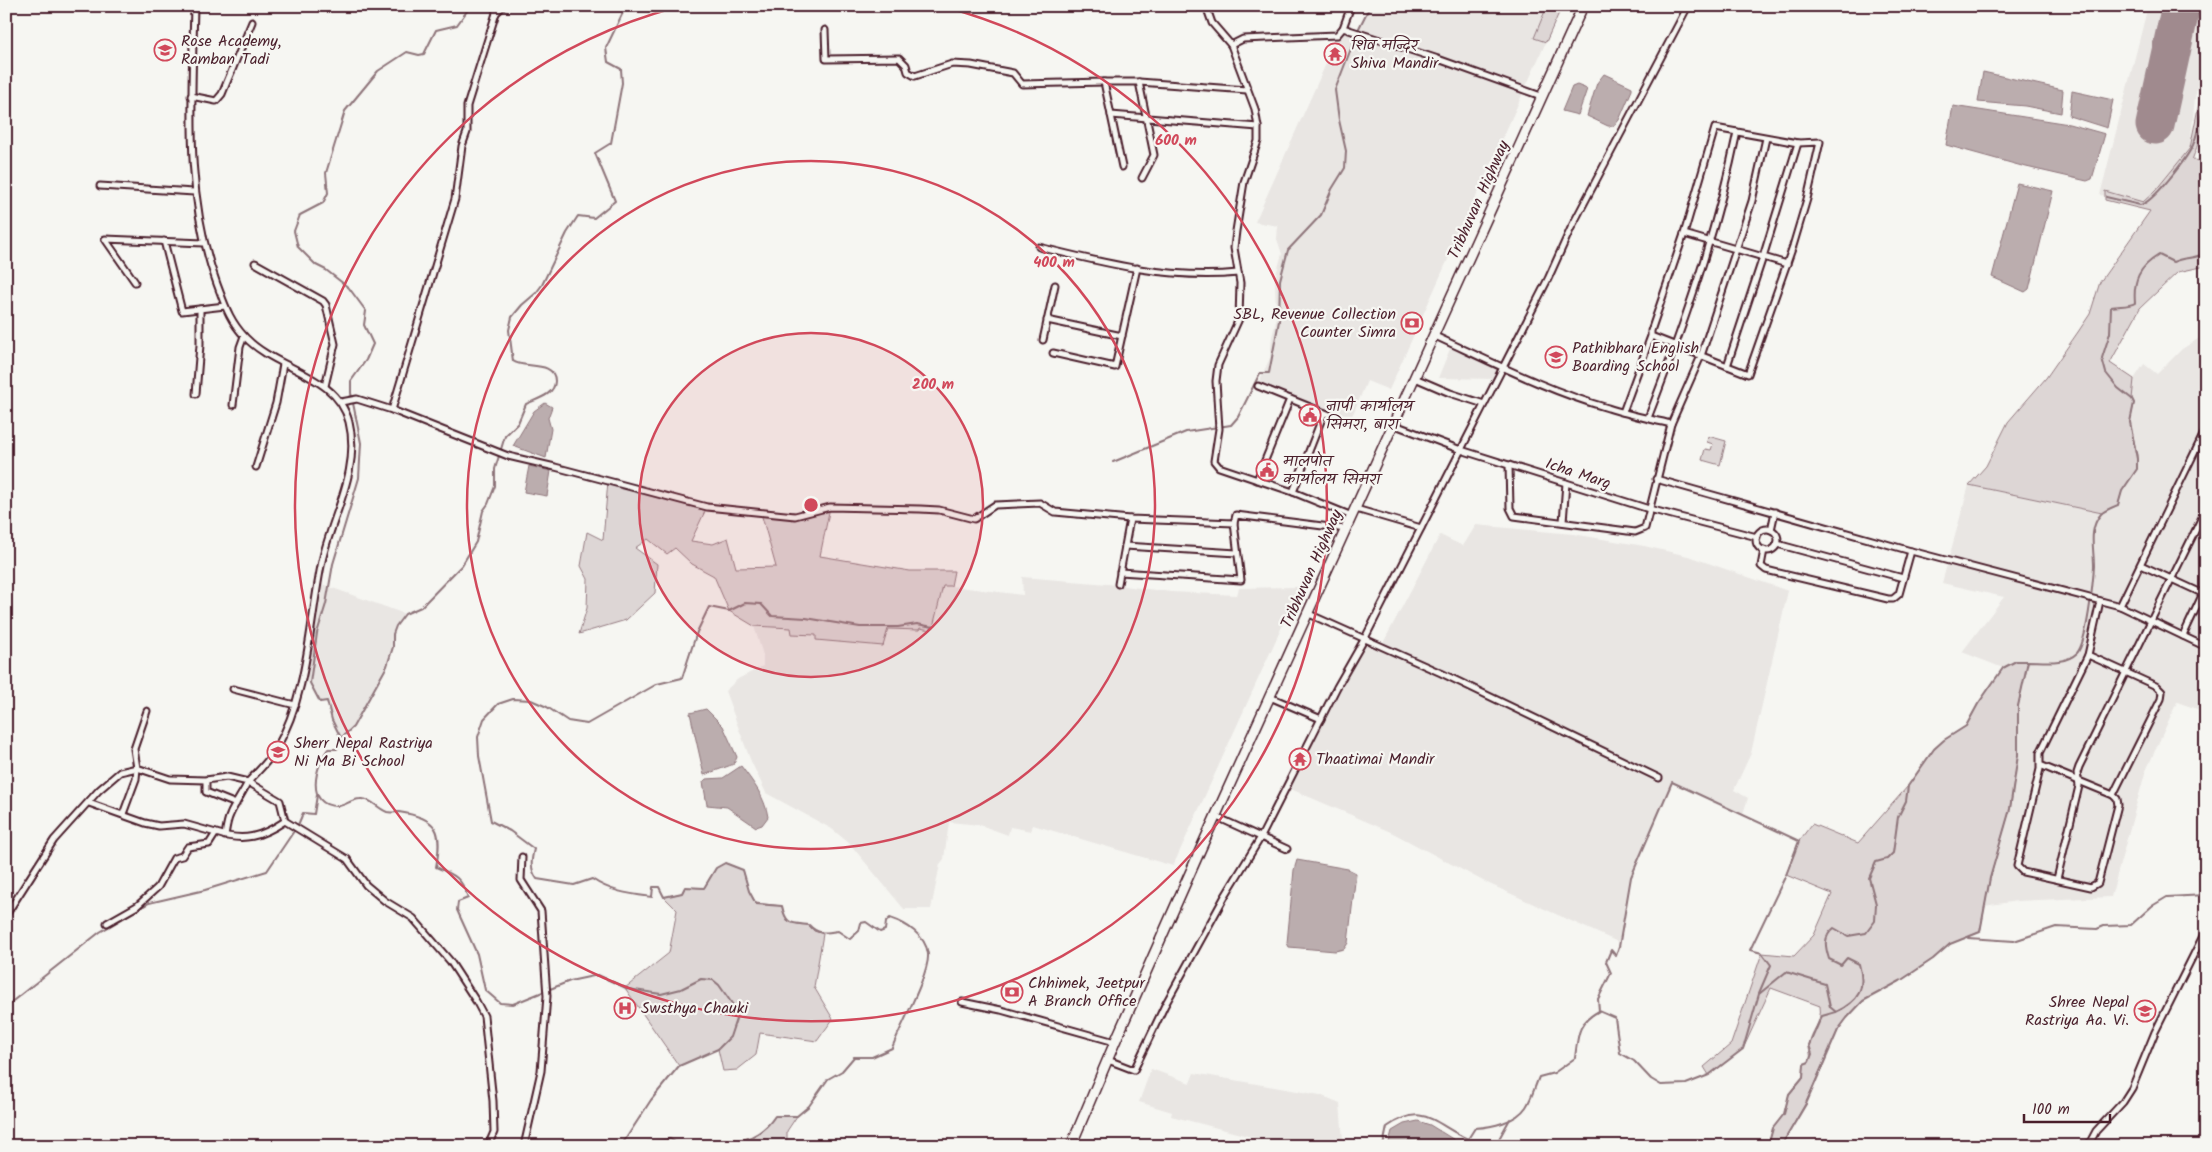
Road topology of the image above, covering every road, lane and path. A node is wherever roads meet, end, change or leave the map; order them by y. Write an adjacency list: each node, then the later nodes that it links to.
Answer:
1 (194, 6): 16 (street)
2 (495, 6): 8 (street)
3 (502, 6): 8 (street)
4 (1206, 6): 12 (street)
5 (1351, 6): 10 (street)
6 (1583, 6): 17 (highway, Tribhuvan Highway)
7 (1688, 6): 54 (street)
8 (496, 13): 63 (street)
9 (252, 22): 16 (street)
10 (1343, 28): 12 (street); 17 (street)
11 (825, 30): 13 (street)
12 (1231, 45): 15 (street)
13 (1104, 82): 14 (street); 18 (street)
14 (1139, 82): 15 (street); 19 (street)
15 (1247, 90): 20 (street)
16 (191, 96): 27 (street)
17 (1541, 96): 46 (highway, Tribhuvan Highway)
18 (1111, 115): 19 (street); 24 (street)
19 (1146, 118): 20 (street); 25 (street)
20 (1258, 127): 38 (street)
21 (1737, 132): 22 (street); 28 (street); 30 (street)
22 (1766, 138): 23 (street); 33 (street)
23 (1798, 143): 34 (street); 36 (street)
24 (1122, 167)
25 (1142, 178)
26 (100, 186): 27 (street)
27 (194, 192): 31 (street)
28 (1684, 234): 30 (street); 47 (street)
29 (164, 241): 31 (street); 39 (street); 42 (street)
30 (1710, 241): 33 (street); 49 (street)
31 (204, 242): 41 (street)
32 (1039, 247): 37 (street)
33 (1736, 249): 34 (street); 51 (street)
34 (1763, 257): 36 (street); 53 (street)
35 (255, 264): 56 (street)
36 (1787, 264): 53 (street)
37 (1137, 268): 38 (street); 45 (street)
38 (1238, 273): 75 (street)
39 (135, 282)
40 (1055, 286): 43 (street)
41 (225, 306): 42 (street); 44 (street)
42 (200, 309): 58 (street)
43 (1047, 320): 45 (street); 48 (street)
44 (244, 336): 52 (street); 62 (street)
45 (1122, 336): 50 (street)
46 (1435, 336): 54 (street); 55 (highway, Tribhuvan Highway)
47 (1651, 336): 49 (street); 64 (street)
48 (1043, 340)
49 (1676, 345): 51 (street); 66 (street)
50 (1052, 353)
51 (1701, 356): 53 (street); 68 (street)
52 (283, 364): 56 (street); 73 (street)
53 (1727, 366)
54 (1503, 369): 61 (street); 64 (street)
55 (1415, 378): 61 (street); 69 (highway, Tribhuvan Highway)
56 (325, 386): 60 (street)
57 (1258, 386): 59 (street)
58 (196, 394)
59 (1290, 399): 65 (street); 75 (street)
60 (344, 402): 63 (street); 112 (street)
61 (1484, 404): 71 (street)
62 (233, 405)
63 (392, 410): 82 (street)
64 (1623, 412): 66 (street)
65 (1324, 413): 67 (street); 77 (street)
66 (1648, 418): 68 (street)
67 (1345, 421)
68 (1672, 424): 74 (street)
69 (1395, 425): 71 (street, Icha Marg); 81 (highway, Tribhuvan Highway)
70 (2206, 429): 94 (street)
71 (1461, 450): 72 (street, Icha Marg); 85 (street)
72 (1509, 465): 76 (street, Icha Marg); 83 (street)
73 (256, 467)
74 (1656, 479): 78 (street); 80 (street)
75 (1257, 480): 77 (street)
76 (1566, 483): 78 (street, Icha Marg); 83 (street)
77 (1293, 492): 81 (street)
78 (1649, 509): 83 (street); 88 (street, Icha Marg)
79 (2206, 510): 97 (street)
80 (1775, 512): 87 (street); 92 (street)
81 (1354, 513): 85 (street); 86 (highway, Tribhuvan Highway)
82 (1130, 519): 84 (street); 90 (street)
83 (1563, 522)
84 (1234, 524): 86 (street); 93 (street)
85 (1420, 528): 106 (street)
86 (1346, 530): 103 (highway, Tribhuvan Highway)
87 (1770, 530): 88 (street); 89 (street)
88 (1757, 537): 91 (street)
89 (1777, 544): 91 (street); 96 (street)
90 (1125, 546): 93 (street); 95 (street)
91 (1764, 550): 96 (street)
92 (1911, 551): 96 (street); 101 (street)
93 (1237, 553): 95 (street)
94 (2141, 565): 97 (street); 102 (street)
95 (1120, 572): 98 (street)
96 (1903, 578)
97 (2172, 579): 100 (street); 104 (street)
98 (1118, 584)
99 (2206, 587): 100 (street)
100 (2204, 594): 105 (street)
101 (2100, 601): 102 (street); 108 (street)
102 (2120, 606): 104 (street)
103 (1309, 614): 106 (street); 111 (highway, Tribhuvan Highway)
104 (2151, 620): 105 (street); 109 (street)
105 (2183, 636): 107 (street)
106 (1365, 638): 114 (street); 117 (street)
107 (2206, 647)
108 (2088, 655): 109 (street); 115 (street)
109 (2126, 673): 118 (street); 121 (street)
110 (233, 689): 112 (street)
111 (1270, 697): 114 (street); 125 (highway, Tribhuvan Highway)
112 (295, 705): 120 (street)
113 (147, 711): 116 (street)
114 (1321, 720): 129 (street)
115 (2040, 766): 118 (street); 132 (street)
116 (137, 768): 119 (street); 122 (street); 124 (street)
117 (1659, 778)
118 (2077, 779): 121 (street); 132 (street)
119 (206, 780): 120 (street); 123 (street)
120 (248, 782): 123 (street); 126 (street)
121 (2113, 794): 132 (street)
122 (89, 803): 124 (street); 133 (street)
123 (236, 804): 128 (street)
124 (123, 814): 127 (street)
125 (1217, 817): 129 (street); 137 (highway, Tribhuvan Highway)
126 (285, 821): 128 (street); 139 (street)
127 (216, 833): 128 (street); 134 (street)
128 (225, 836)
129 (1261, 837): 130 (street); 138 (street)
130 (1287, 849)
131 (522, 858): 140 (street)
132 (2057, 879)
133 (6, 915)
134 (107, 923)
135 (2206, 930): 142 (street)
136 (962, 1002): 137 (street)
137 (1115, 1042): 138 (highway, Tribhuvan Highway)
138 (1108, 1060): 141 (highway, Tribhuvan Highway)
139 (488, 1146)
140 (524, 1146)
141 (1071, 1146)
142 (2088, 1146)

